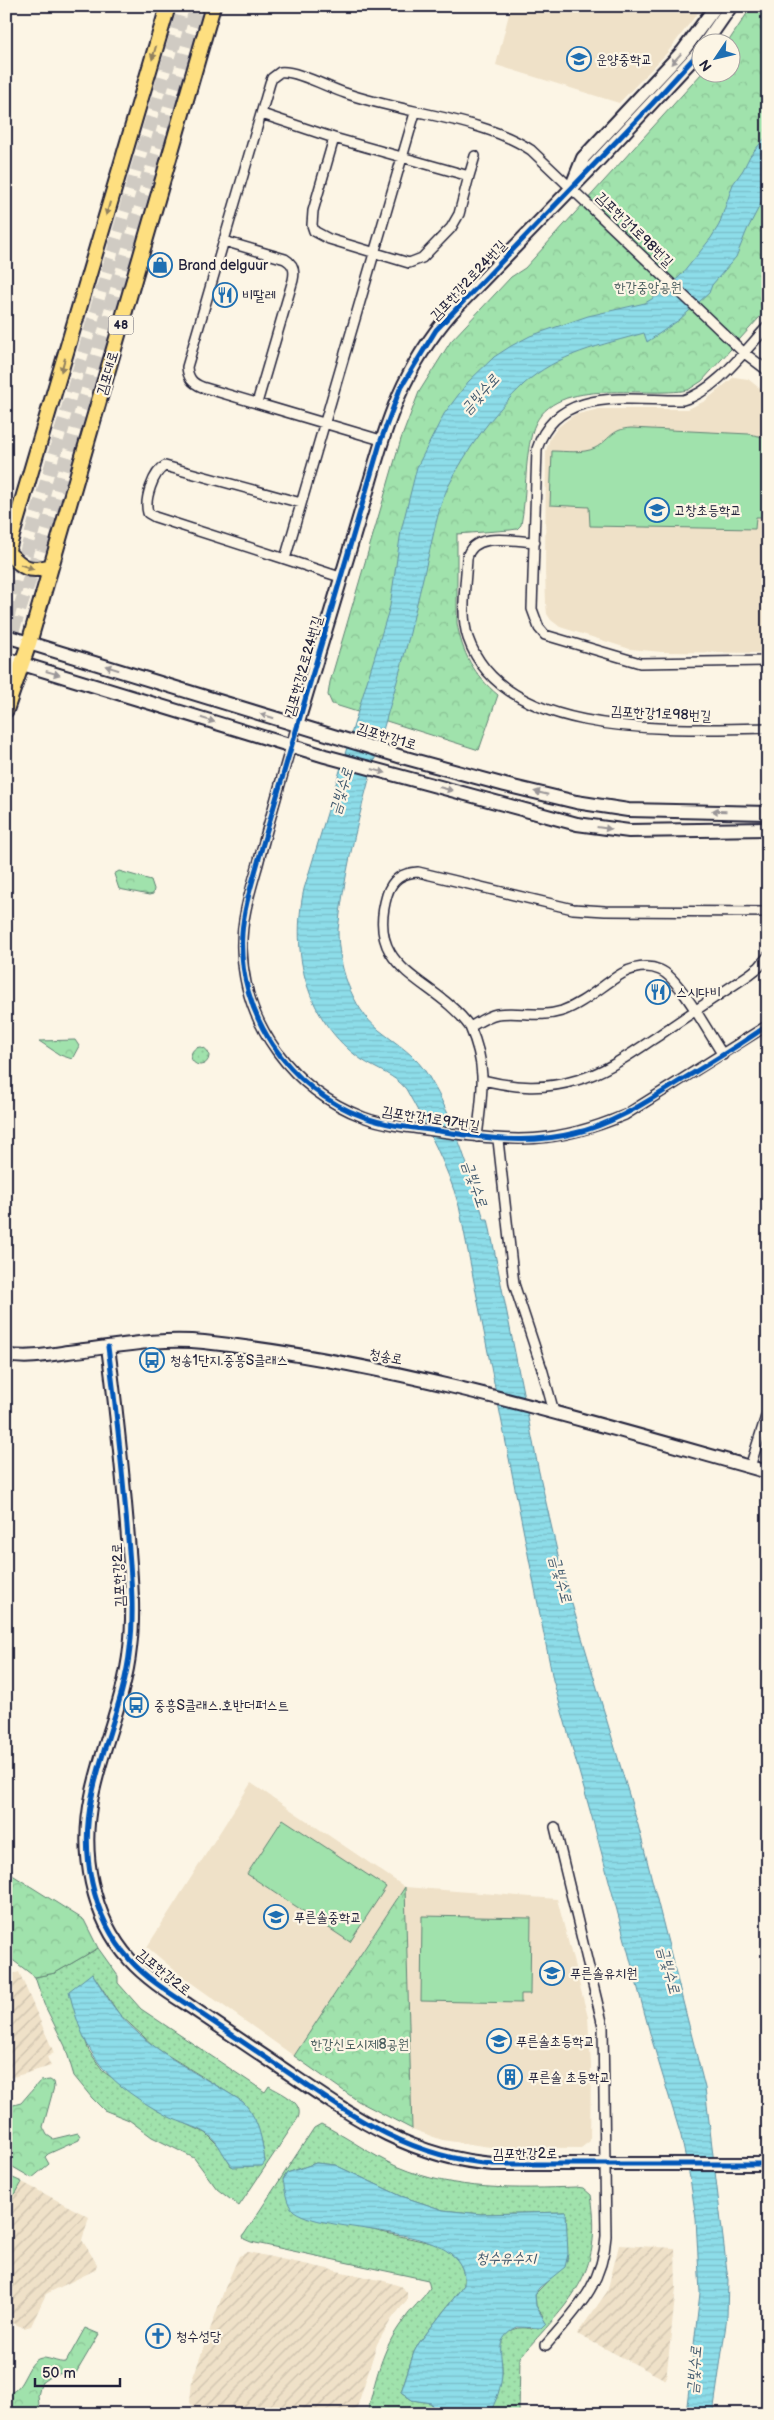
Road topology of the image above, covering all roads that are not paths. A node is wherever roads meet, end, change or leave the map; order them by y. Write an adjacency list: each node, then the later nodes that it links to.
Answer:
1 (168, 6): 24 (main road, one-way to 24)
2 (212, 6): 26 (main road, 김포대로 / 48)
3 (716, 6): 13 (street, 김포한강2로24번길, one-way to 13)
4 (732, 6): 5 (street)
5 (713, 32)
6 (692, 60): 13 (street, 김포한강2로24번길)
7 (415, 113): 8 (street); 11 (street); 13 (street)
8 (262, 114): 9 (street); 14 (street)
9 (334, 138): 11 (street); 15 (street)
10 (475, 156): 12 (street)
11 (402, 158): 12 (street); 15 (street)
12 (470, 176): 15 (street)
13 (571, 187): 17 (street, 김포한강1로98번길); 21 (street, 김포한강2로24번길)
14 (224, 241): 19 (street); 19 (street)
15 (374, 252): 20 (street)
16 (768, 326): 17 (street)
17 (744, 352): 18 (street, 김포한강1로98번길); 23 (street)
18 (768, 371)
19 (257, 404): 20 (street)
20 (324, 423): 21 (street); 22 (street)
21 (381, 440): 27 (street, 김포한강2로24번길)
22 (301, 503): 25 (street); 25 (street)
23 (535, 542): 31 (street); 35 (street, 김포한강1로98번길)
24 (7, 554): 26 (main road, one-way to 26)
25 (285, 559): 27 (street)
26 (51, 566): 29 (main road, 김포대로 / 48)
27 (340, 577): 34 (street, 김포한강2로24번길)
28 (6, 636): 29 (street, 김포한강1로)
29 (29, 643): 32 (main road, 김포대로 / 48); 34 (street, 김포한강1로, one-way to 29)
30 (6, 659): 32 (street)
31 (768, 661)
32 (21, 663): 33 (main road, 김포대로 / 48); 36 (street, one-way to 36)
33 (6, 710)
34 (297, 725): 36 (street, 김포한강1로97번길); 37 (street, 김포한강1로, one-way to 34)
35 (768, 728)
36 (291, 746): 38 (street, one-way to 38); 46 (street, 김포한강1로97번길)
37 (768, 813)
38 (768, 829)
39 (768, 912): 43 (street, 김포한강1로97번길)
40 (768, 956): 41 (street)
41 (695, 1011): 43 (street); 44 (street); 45 (street)
42 (768, 1026): 44 (street, 김포한강1로97번길)
43 (470, 1027): 45 (street, 김포한강1로97번길)
44 (722, 1055): 47 (street, 김포한강1로97번길)
45 (483, 1080): 46 (street, 김포한강1로97번길)
46 (474, 1136): 47 (street, 김포한강1로97번길)
47 (498, 1140): 51 (street)
48 (108, 1348): 49 (street, 청송로); 51 (street, 청송로); 55 (street, 김포한강2로)
49 (6, 1355)
50 (768, 1410): 52 (street)
51 (554, 1412): 52 (street, 청송로)
52 (750, 1467): 53 (street, 청송로)
53 (768, 1473)
54 (555, 1827): 55 (street)
55 (605, 2164): 56 (street, 김포한강2로); 57 (street)
56 (768, 2164)
57 (546, 2345)

